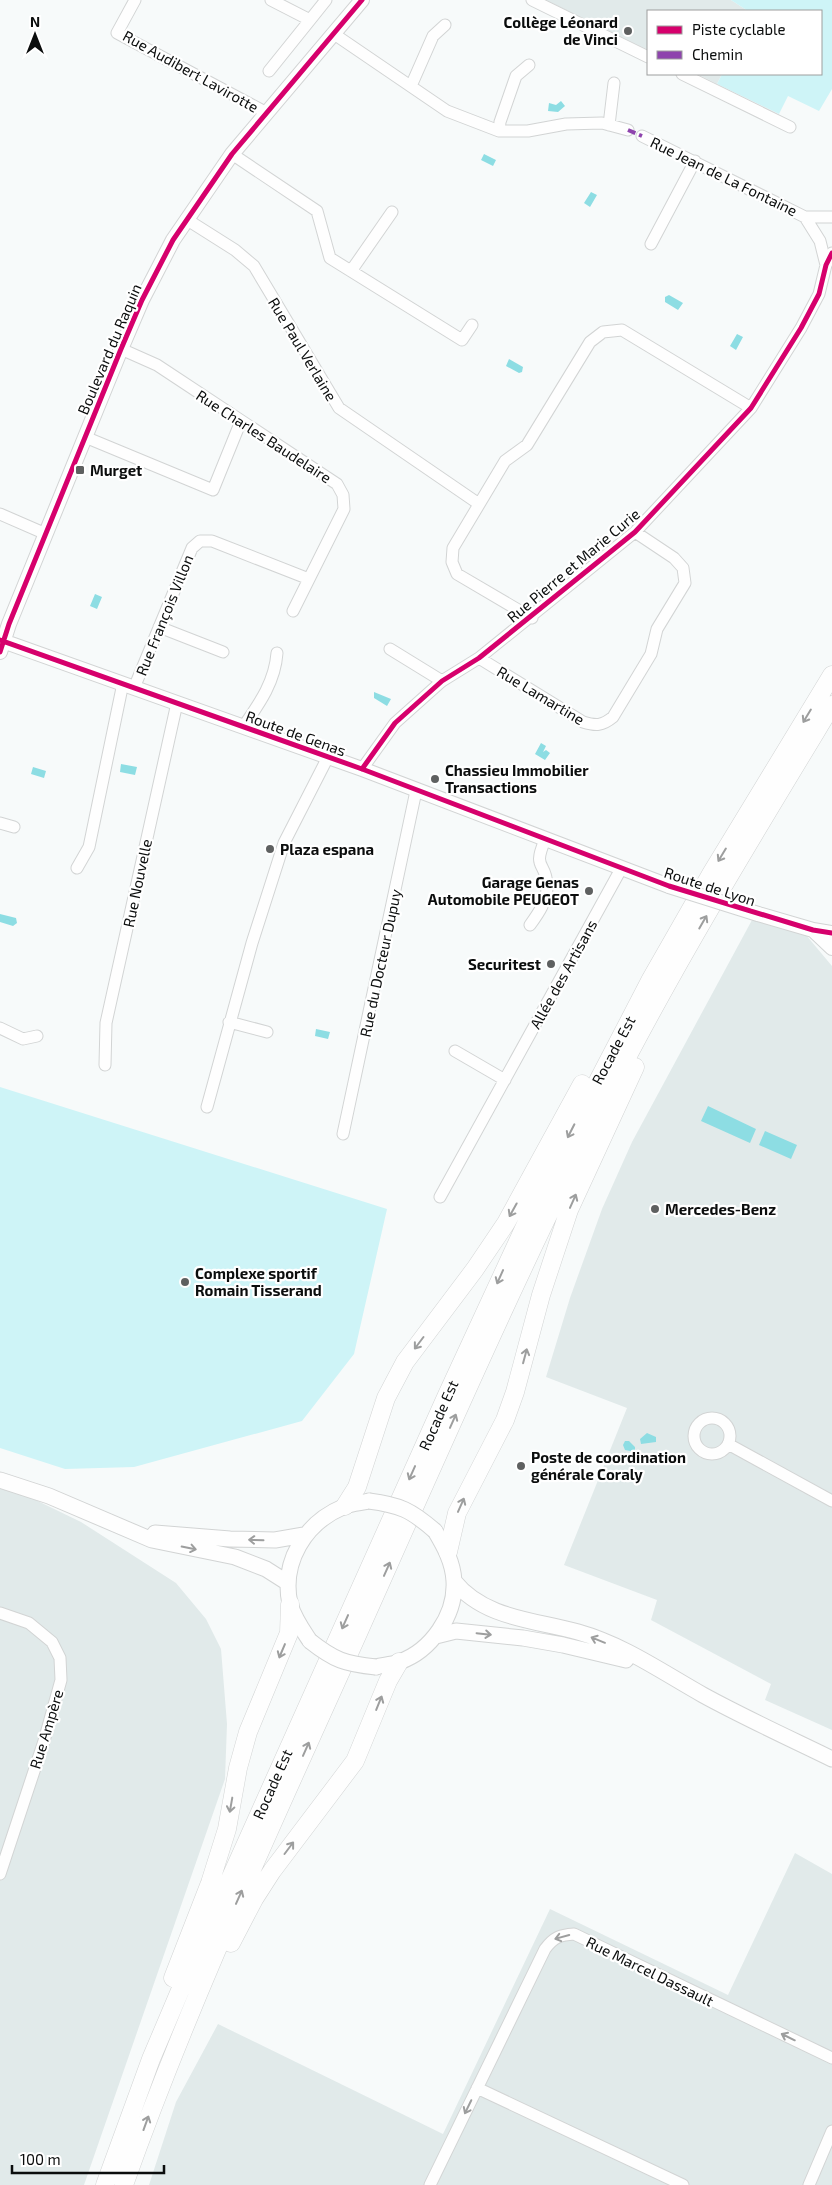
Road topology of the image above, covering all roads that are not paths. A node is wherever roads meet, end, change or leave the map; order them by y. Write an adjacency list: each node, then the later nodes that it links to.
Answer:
1 (134, 0): 15 (street, Rue Audibert Lavirotte)
2 (271, 0): 6 (street)
3 (326, 0): 6 (street)
4 (362, 0): 8 (street, Boulevard du Raquin)
5 (532, 0): 9 (street)
6 (310, 20): 11 (street)
7 (445, 25): 14 (street)
8 (334, 34): 14 (street); 15 (street, Boulevard du Raquin)
9 (647, 57)
10 (529, 65): 19 (street)
11 (269, 71)
12 (684, 75): 17 (street)
13 (614, 83): 16 (street)
14 (411, 86): 19 (street)
15 (267, 113): 21 (street, Boulevard du Raquin)
16 (609, 125): 18 (street); 19 (street)
17 (790, 127)
18 (628, 130)
19 (499, 131)
20 (642, 136): 22 (street, Rue Jean de La Fontaine)
21 (232, 154): 26 (street, Boulevard du Raquin); 30 (street)
22 (695, 161): 24 (street, Rue Jean de La Fontaine); 27 (street)
23 (392, 212): 30 (street)
24 (805, 217): 25 (street, Rue Jean de La Fontaine); 29 (street, Rue Jean de La Fontaine)
25 (832, 217)
26 (186, 219): 32 (street, Boulevard du Raquin); 36 (street, Rue Paul Verlaine)
27 (651, 244)
28 (832, 253): 29 (street, Rue Pierre et Marie Curie)
29 (826, 265): 33 (street, Rue Pierre et Marie Curie)
30 (351, 271): 31 (street)
31 (472, 325)
32 (121, 349): 34 (street, Rue Charles Baudelaire); 35 (street, Boulevard du Raquin)
33 (750, 408): 36 (street); 38 (street, Rue Pierre et Marie Curie)
34 (241, 421): 35 (street); 40 (street, Rue Charles Baudelaire)
35 (85, 437): 39 (street, Boulevard du Raquin)
36 (479, 504): 42 (street)
37 (0, 514): 39 (street)
38 (635, 532): 42 (street, Rue Pierre et Marie Curie); 48 (street, Rue Lamartine)
39 (46, 534): 44 (street, Boulevard du Raquin)
40 (308, 579): 41 (street, Rue Charles Baudelaire); 43 (street, Rue François Villon)
41 (293, 611)
42 (532, 618): 48 (street, Rue Pierre et Marie Curie)
43 (159, 627): 46 (street); 51 (street, Rue François Villon)
44 (1, 644): 51 (street, Route de Genas)
45 (390, 649): 50 (street)
46 (223, 652)
47 (277, 653): 54 (street)
48 (479, 658): 50 (street, Rue Pierre et Marie Curie)
49 (832, 675): 69 (highway, Rocade Est, one-way to 69)
50 (442, 681): 56 (street, Rue Pierre et Marie Curie)
51 (128, 685): 52 (street, Route de Genas); 62 (street, Rue François Villon)
52 (177, 703): 54 (street, Route de Genas); 75 (street, Rue Nouvelle)
53 (832, 706): 68 (highway, Rocade Est, one-way to 53)
54 (243, 727): 55 (street, Route de Genas)
55 (328, 757): 56 (street, Route de Genas); 70 (street)
56 (362, 769): 57 (street, Route de Genas)
57 (416, 791): 60 (street, Route de Genas); 78 (street, Rue du Docteur Dupuy)
58 (0, 824): 59 (street)
59 (14, 827)
60 (544, 840): 61 (street, Route de Genas); 64 (street)
61 (582, 854): 63 (street, Route de Lyon)
62 (77, 868)
63 (622, 868): 65 (street, Route de Lyon, bridge); 76 (street, Allée des Artisans)
64 (530, 925)
65 (813, 930): 66 (street, Route de Lyon); 67 (street, Route de Lyon)
66 (832, 933)
67 (832, 948)
68 (678, 964): 86 (highway, one-way to 68); 96 (highway, Rocade Est, one-way to 68)
69 (651, 980): 83 (highway, one-way to 83); 98 (highway, Rocade Est, one-way to 98)
70 (229, 1022): 72 (street); 77 (street)
71 (0, 1028): 73 (street)
72 (267, 1032)
73 (37, 1036)
74 (455, 1051): 76 (street)
75 (105, 1065)
76 (505, 1080): 79 (street, Allée des Artisans)
77 (207, 1107)
78 (343, 1134)
79 (440, 1197)
80 (728, 1444): 82 (street)
81 (0, 1480): 84 (main road)
82 (832, 1501)
83 (344, 1506): 85 (main road); 86 (main road, bridge)
84 (109, 1522): 85 (main road, one-way to 84); 88 (main road, one-way to 88)
85 (304, 1535): 88 (main road)
86 (448, 1552): 87 (main road)
87 (454, 1581): 91 (main road); 93 (main road, one-way to 87)
88 (288, 1583): 89 (main road)
89 (290, 1604): 92 (main road, bridge); 98 (highway, one-way to 98)
90 (0, 1613): 95 (street, Rue Ampère)
91 (436, 1636): 92 (main road); 93 (main road, one-way to 93)
92 (399, 1662): 96 (highway, one-way to 92)
93 (672, 1678): 94 (main road)
94 (832, 1760)
95 (0, 1874)
96 (185, 2022): 102 (highway, Rocade Est, one-way to 96)
97 (832, 2058): 99 (street, Rue Marcel Dassault, one-way to 99)
98 (151, 2059): 101 (highway, Rocade Est)
99 (477, 2088): 103 (street, Rue Marcel Dassault, one-way to 103); 104 (street)
100 (832, 2131): 105 (street)
101 (105, 2185)
102 (124, 2185)
103 (430, 2185)
104 (683, 2185)
105 (808, 2185)

